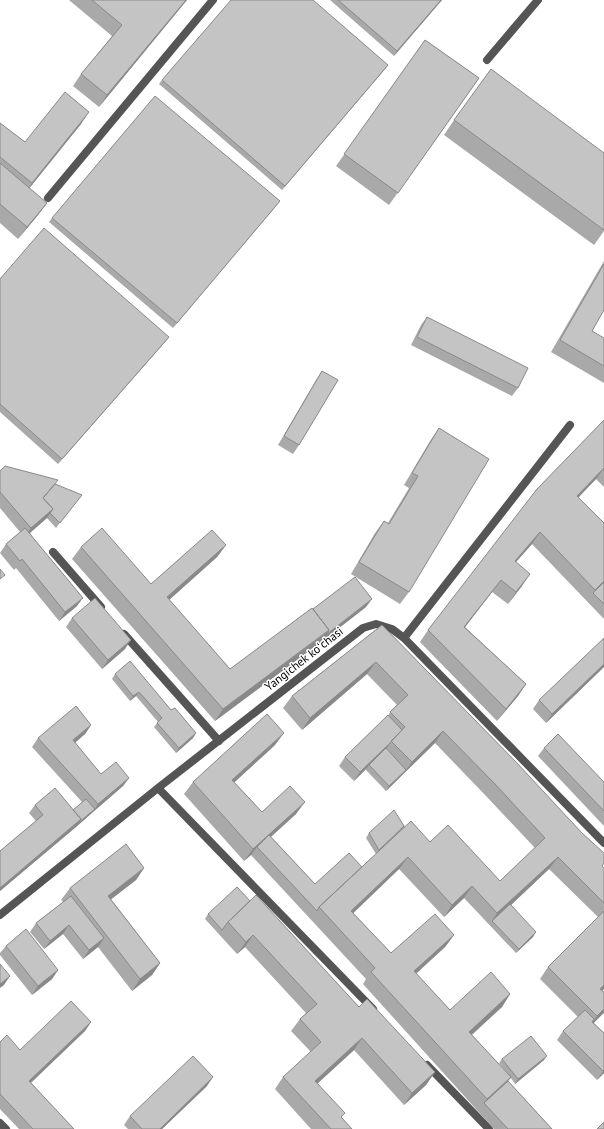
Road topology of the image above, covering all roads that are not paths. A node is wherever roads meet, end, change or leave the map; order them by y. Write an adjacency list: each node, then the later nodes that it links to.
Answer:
1 (213, 0): 4 (street)
2 (538, 0): 3 (street)
3 (488, 60)
4 (48, 198)
5 (570, 425): 9 (street)
6 (53, 552): 7 (street)
7 (105, 611)
8 (120, 629): 10 (street)
9 (404, 638): 10 (street, Yangichek koʻchasi); 12 (street, Yangichek koʻchasi)
10 (219, 741): 11 (street, Yangichek koʻchasi)
11 (158, 788): 13 (street, Yangichek koʻchasi); 14 (street)
12 (604, 843)
13 (0, 915)
14 (379, 1015)
15 (423, 1061): 18 (street)
16 (0, 1123): 17 (street)
17 (6, 1129)
18 (489, 1129)

